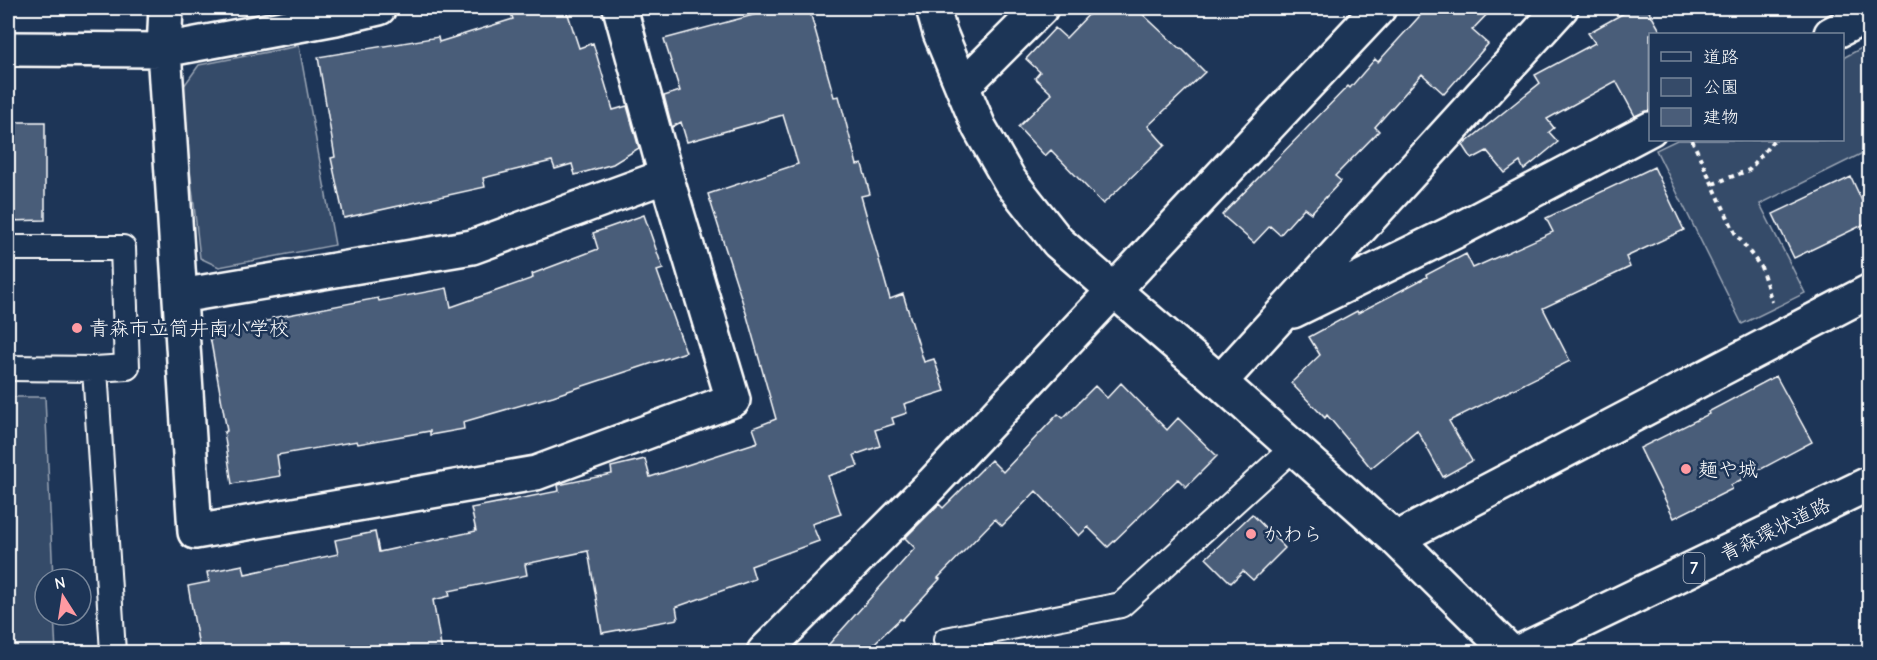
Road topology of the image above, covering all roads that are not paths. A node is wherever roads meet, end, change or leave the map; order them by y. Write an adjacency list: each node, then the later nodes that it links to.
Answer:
1 (166, 8): 11 (main road)
2 (379, 8): 11 (main road)
3 (620, 8): 14 (main road)
4 (933, 8): 12 (main road)
5 (1041, 8): 12 (main road)
6 (1379, 8): 16 (main road)
7 (1561, 8): 19 (main road)
8 (1869, 14): 9 (main road)
9 (1833, 33)
10 (8, 49): 11 (main road)
11 (164, 50): 18 (main road)
12 (963, 86): 16 (main road)
13 (1649, 130): 19 (main road)
14 (666, 176): 18 (main road); 18 (main road)
15 (8, 248): 21 (lane)
16 (1112, 291): 22 (main road); 28 (main road)
17 (1869, 291): 25 (main road)
18 (180, 296)
19 (1278, 318): 22 (main road)
20 (8, 368): 21 (lane)
21 (95, 369): 27 (lane)
22 (1220, 382): 23 (main road)
23 (1293, 448): 25 (main road); 26 (lane)
24 (1869, 483): 30 (main road, 青森環状道路 / 7)
25 (1396, 539): 29 (main road)
26 (946, 640)
27 (113, 652)
28 (764, 652)
29 (1510, 652)
30 (1519, 652)

